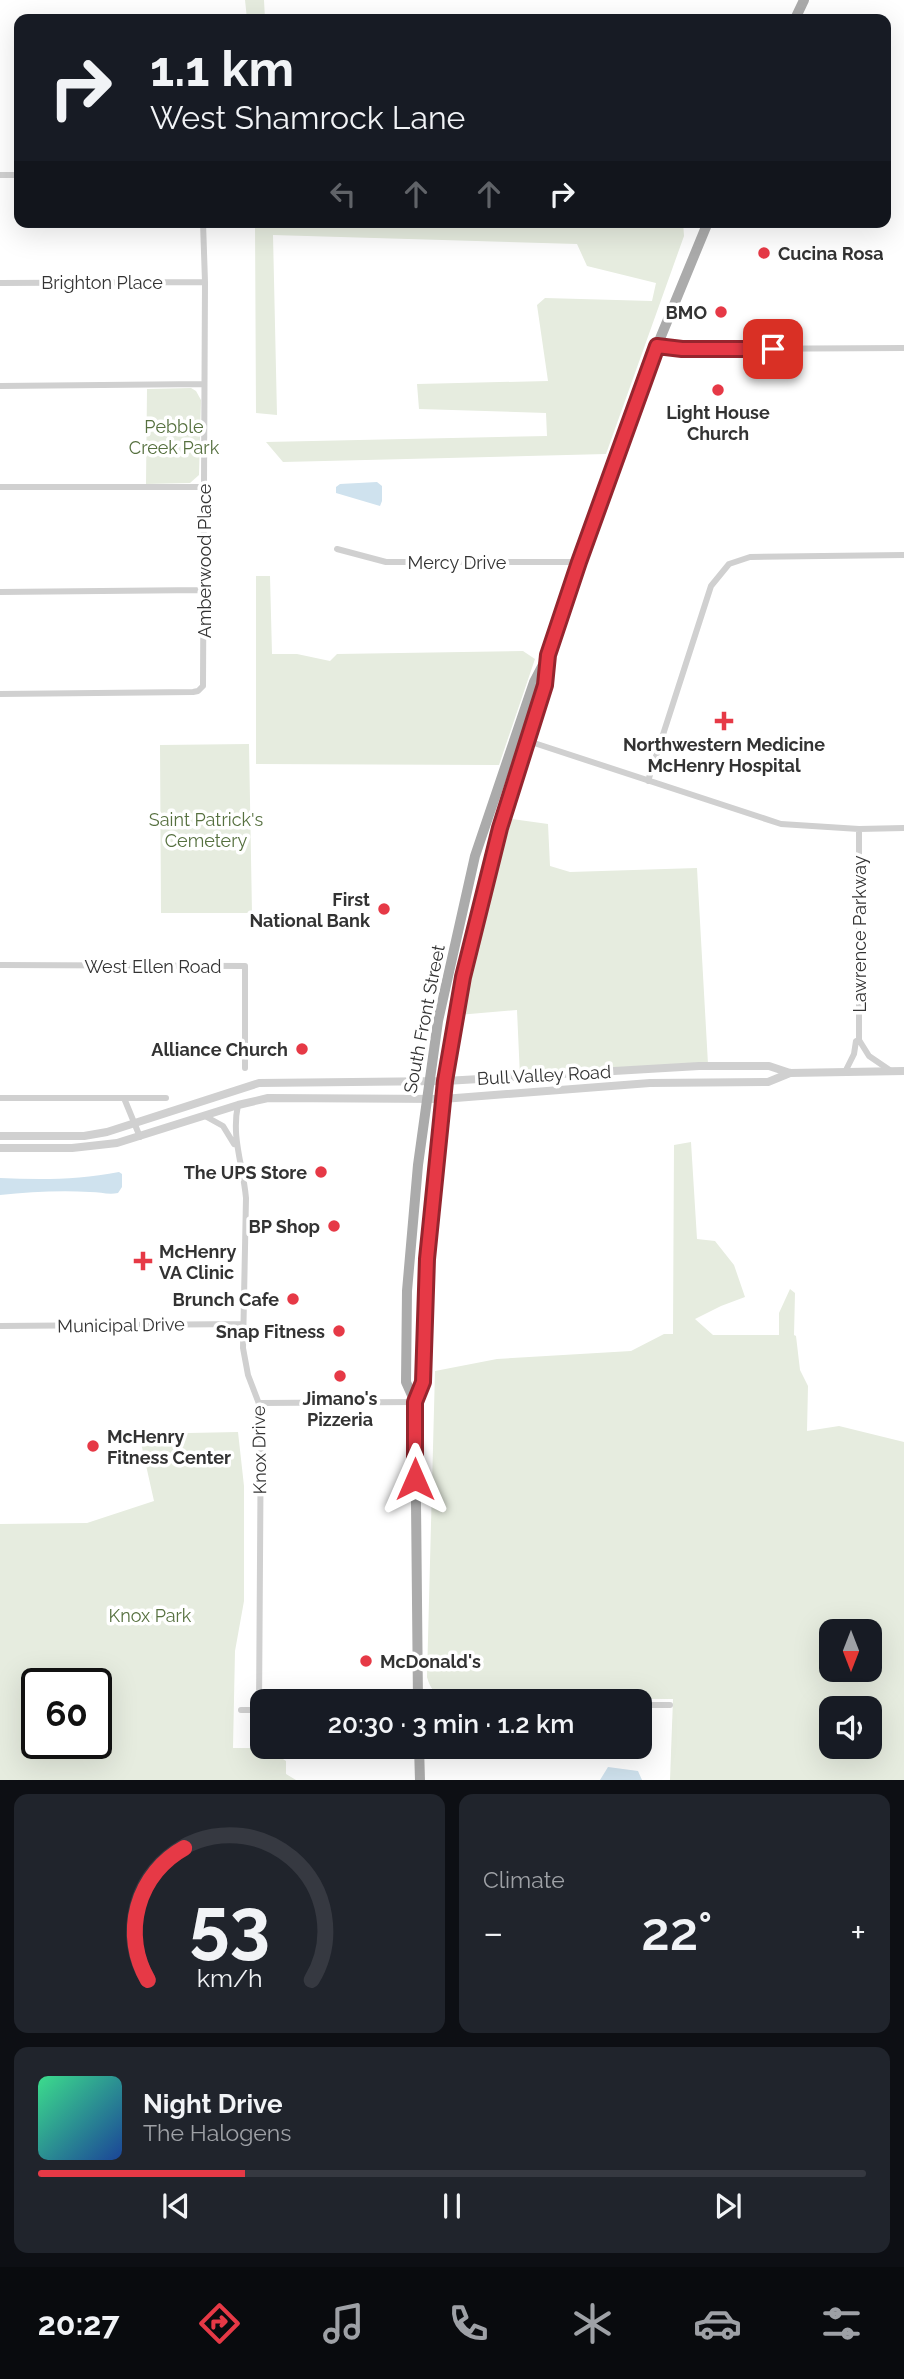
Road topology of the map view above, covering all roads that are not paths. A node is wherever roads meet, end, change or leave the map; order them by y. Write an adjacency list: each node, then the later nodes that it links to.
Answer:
1 (203, 228): 4 (street, Amberwood Place)
2 (706, 228): 5 (main road, South Front Street)
3 (0, 282): 4 (street, Brighton Place)
4 (205, 282): 7 (street, Amberwood Place)
5 (657, 346): 6 (street); 13 (main road, South Front Street)
6 (904, 348)
7 (204, 384): 8 (street); 10 (street, Amberwood Place)
8 (0, 386)
9 (0, 487): 10 (street)
10 (204, 487): 14 (street, Amberwood Place)
11 (337, 549): 13 (street, Mercy Drive)
12 (904, 555): 19 (street)
13 (579, 562): 16 (main road, South Front Street)
14 (203, 590): 15 (street); 17 (street, Amberwood Place)
15 (0, 592)
16 (548, 655): 18 (main road, South Front Street); 30 (main road, South Front Street)
17 (0, 694)
18 (528, 741): 19 (street); 29 (main road, South Front Street)
19 (648, 781): 21 (street)
20 (904, 828): 21 (street)
21 (859, 829): 23 (street, Lawrence Parkway)
22 (0, 965): 24 (street, West Ellen Road)
23 (859, 1040): 25 (street); 27 (street, Lawrence Parkway)
24 (244, 1068)
25 (891, 1071): 26 (street, Bull Valley Road); 27 (street, Bull Valley Road)
26 (904, 1071)
27 (845, 1072): 28 (street, Bull Valley Road)
28 (790, 1073): 29 (street, Bull Valley Road); 34 (street, Bull Valley Road)
29 (445, 1081): 30 (street, Bull Valley Road); 34 (main road, South Front Street)
30 (428, 1082): 35 (main road, South Front Street); 38 (street, Bull Valley Road)
31 (0, 1098): 32 (street)
32 (124, 1098): 33 (street); 38 (street)
33 (166, 1098)
34 (443, 1098): 35 (street, Bull Valley Road); 46 (main road, South Front Street)
35 (426, 1099): 36 (street, Bull Valley Road); 46 (main road, South Front Street)
36 (238, 1105): 37 (street, Bull Valley Road); 42 (street, Knox Drive)
37 (205, 1116): 40 (street, Bull Valley Road); 42 (street, Knox Drive)
38 (135, 1124): 39 (street, Bull Valley Road); 40 (street)
39 (0, 1136)
40 (140, 1137): 41 (street, Bull Valley Road)
41 (0, 1149)
42 (239, 1152): 43 (street, Knox Drive)
43 (243, 1324): 44 (street, Municipal Drive); 45 (street, Knox Drive)
44 (0, 1326)
45 (260, 1402): 46 (street); 47 (street, Knox Drive)
46 (415, 1402): 48 (main road, South Front Street)
47 (261, 1689)
48 (418, 1689)
49 (652, 1704): 50 (street)
50 (670, 1705)
51 (240, 1710): 52 (street)
52 (250, 1710)
53 (419, 1759): 54 (main road)
54 (420, 1780)

